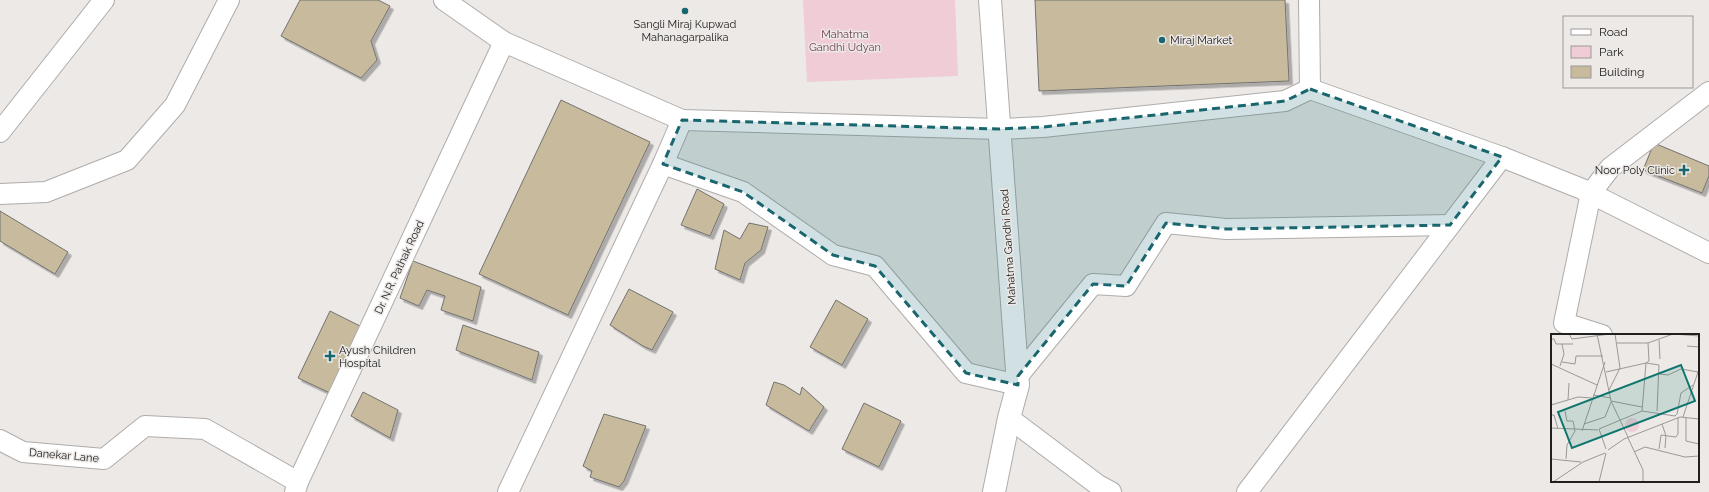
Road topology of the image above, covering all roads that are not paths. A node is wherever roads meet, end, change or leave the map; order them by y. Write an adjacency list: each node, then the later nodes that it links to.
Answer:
1 (104, 0): 11 (street)
2 (229, 0): 15 (street)
3 (444, 0): 6 (street)
4 (990, 0): 10 (main road, Mahatma Gandhi Road)
5 (1309, 0): 7 (street)
6 (504, 42): 9 (street); 22 (street, Dr. N.R. Pathak Road)
7 (1310, 89): 10 (street); 12 (street)
8 (1709, 92): 14 (street)
9 (682, 120): 10 (street); 13 (street)
10 (999, 129): 19 (main road, Mahatma Gandhi Road)
11 (0, 132)
12 (1502, 157): 14 (street); 16 (street)
13 (663, 164): 19 (street); 23 (street)
14 (1591, 193): 17 (street); 18 (street)
15 (0, 194)
16 (1450, 225): 19 (street); 26 (street)
17 (1709, 253)
18 (1599, 334)
19 (1018, 380): 20 (main road, Mahatma Gandhi Road)
20 (1009, 418): 24 (main road, Mahatma Gandhi Road); 25 (street)
21 (0, 440): 22 (street, Danekar Lane)
22 (297, 487)
23 (508, 492)
24 (994, 492)
25 (1111, 492)
26 (1247, 492)

